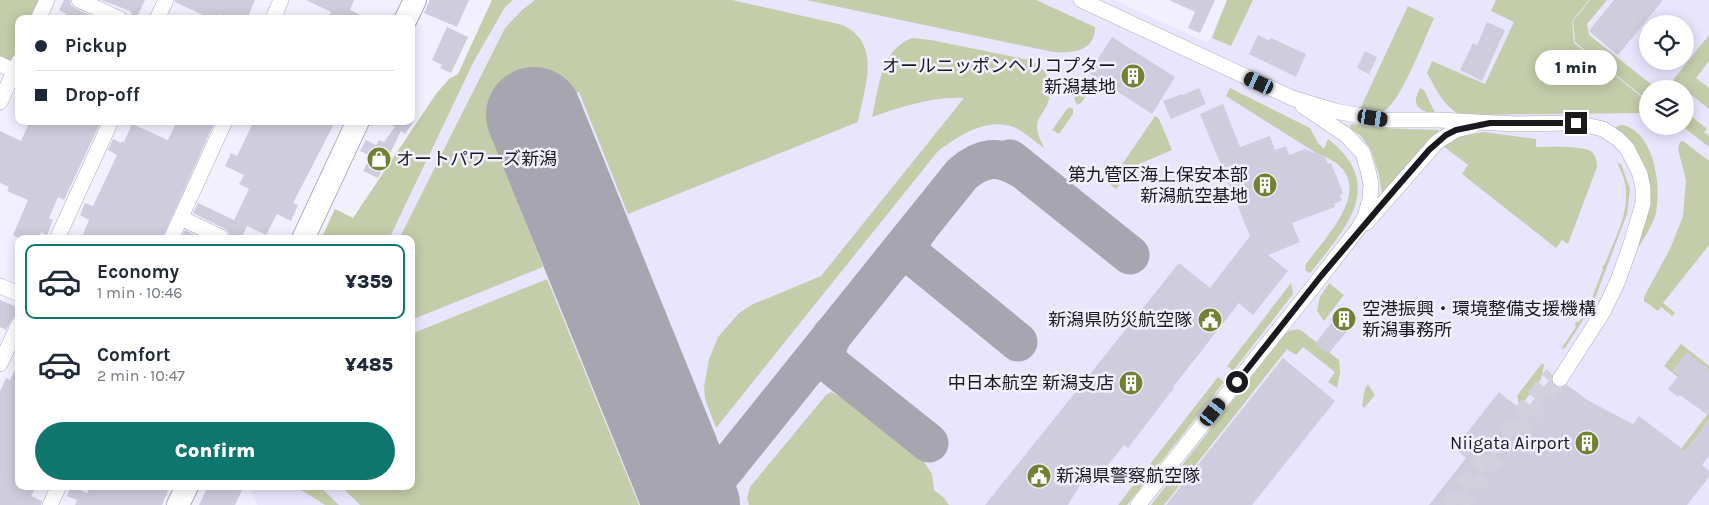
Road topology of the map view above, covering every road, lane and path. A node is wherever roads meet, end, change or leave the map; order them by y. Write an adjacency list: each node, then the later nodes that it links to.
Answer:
1 (47, 0): 7 (street)
2 (78, 0): 8 (street)
3 (166, 0): 9 (street)
4 (281, 0): 10 (street)
5 (415, 0): 11 (highway)
6 (1081, 0): 15 (street)
7 (40, 15)
8 (111, 15)
9 (159, 15)
10 (275, 15)
11 (408, 15)
12 (0, 64): 13 (street)
13 (15, 66)
14 (15, 68): 16 (street)
15 (1292, 98): 17 (street); 26 (street)
16 (0, 102)
17 (1490, 123): 26 (street); 31 (street)
18 (109, 125): 22 (street)
19 (224, 125): 21 (street)
20 (352, 125): 25 (highway)
21 (181, 218): 23 (street); 24 (street)
22 (59, 235)
23 (174, 235)
24 (217, 235)
25 (305, 235)
26 (1321, 276): 36 (street)
27 (0, 286): 28 (street)
28 (15, 292)
29 (15, 332): 30 (street)
30 (0, 364)
31 (1556, 377)
32 (57, 490): 34 (street)
33 (185, 490): 35 (highway)
34 (50, 505)
35 (178, 505)
36 (1138, 505)

